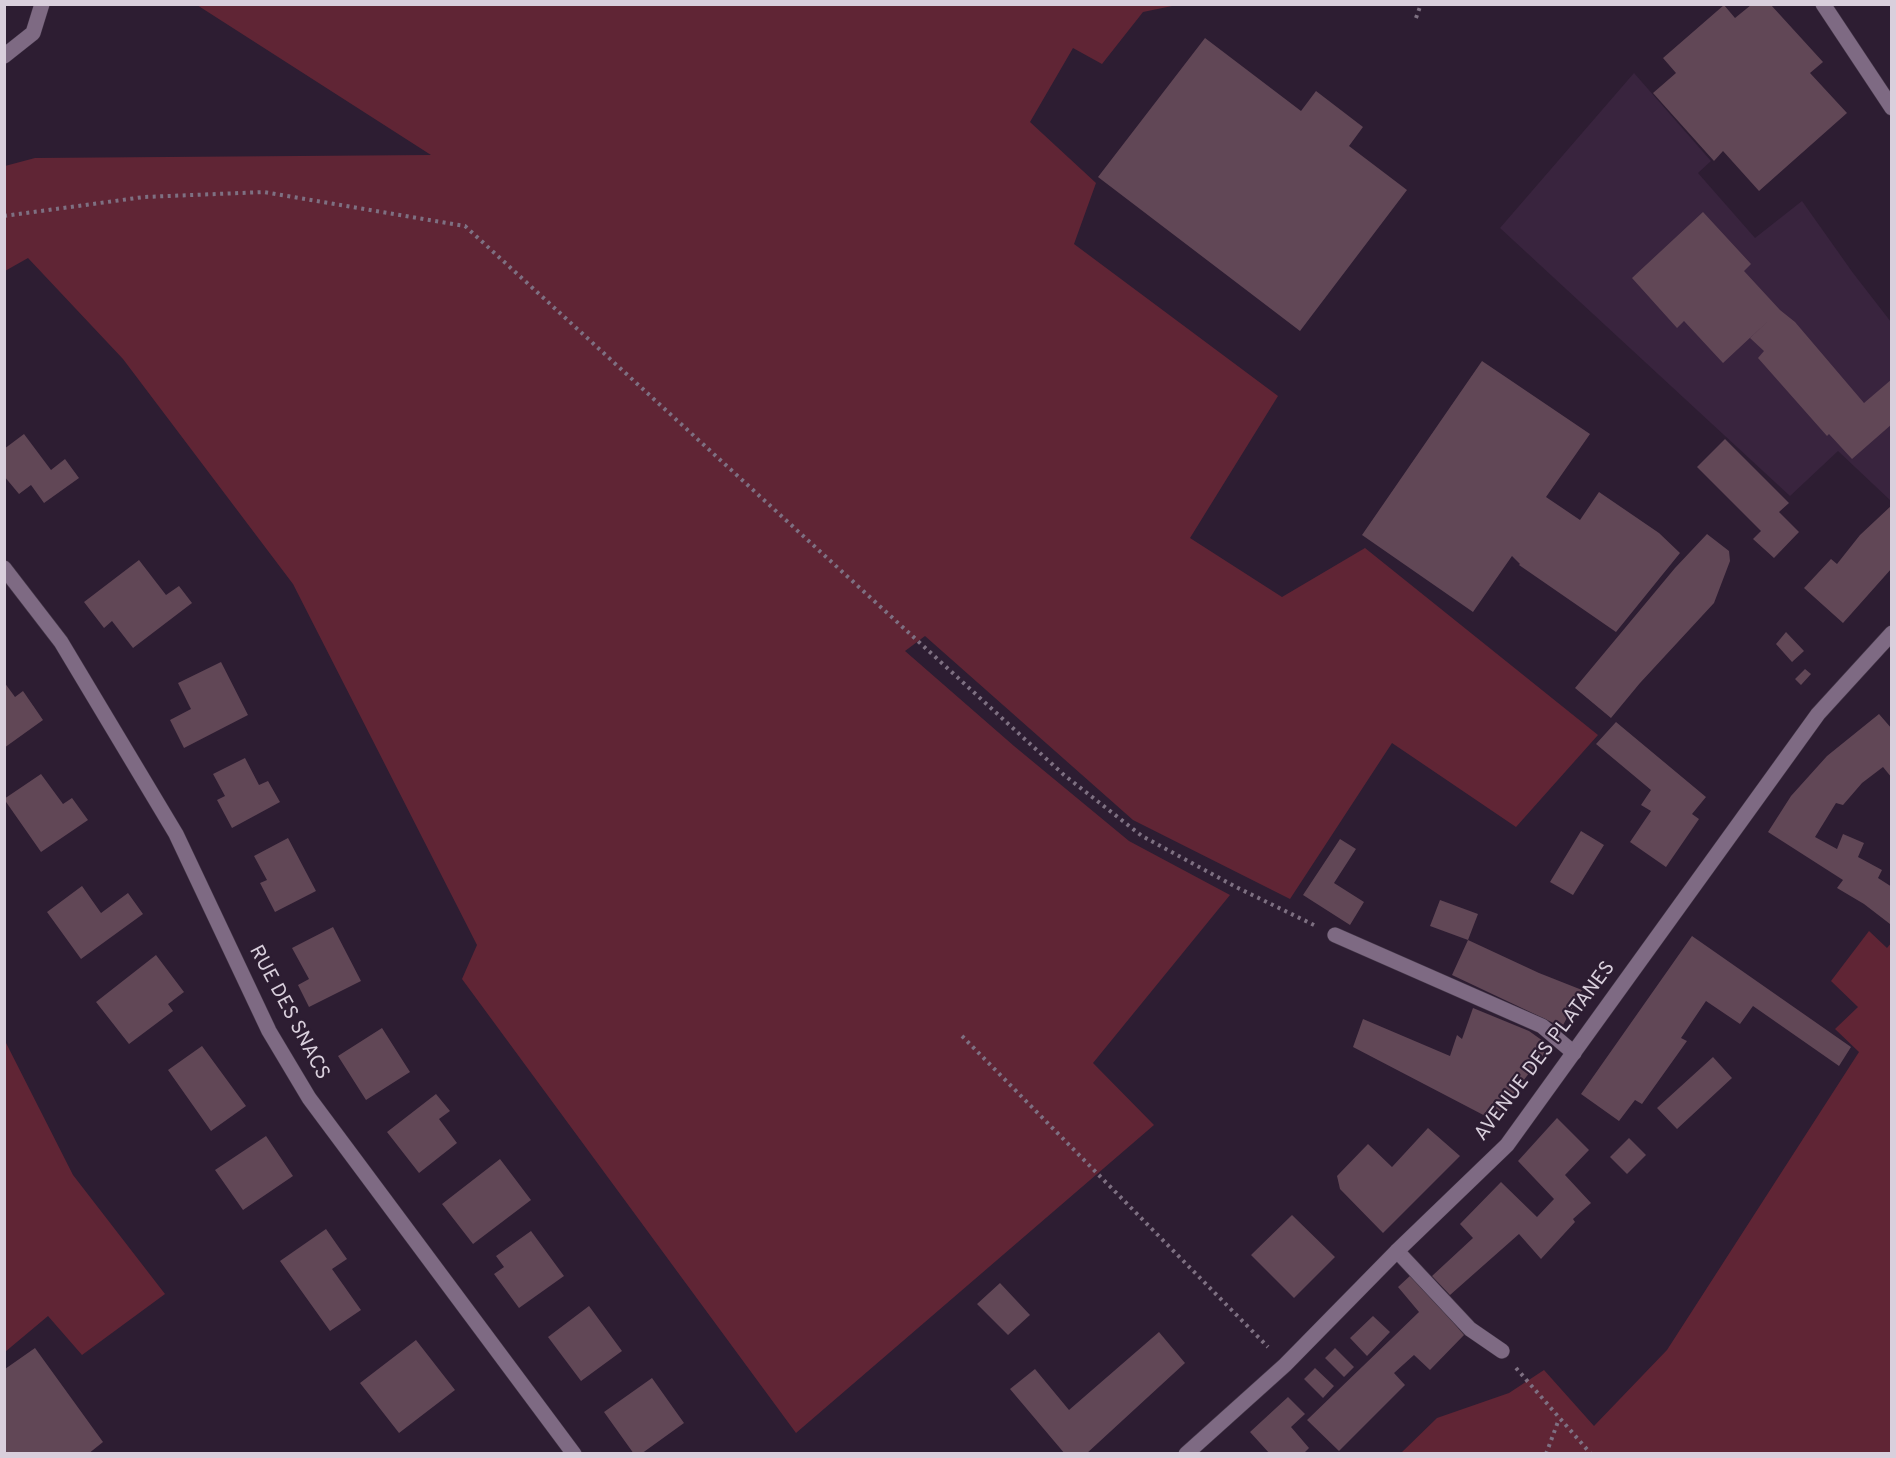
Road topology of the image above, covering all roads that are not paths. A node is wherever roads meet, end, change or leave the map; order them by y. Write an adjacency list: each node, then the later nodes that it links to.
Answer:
1 (42, 4): 3 (street)
2 (1823, 4): 4 (street)
3 (4, 56)
4 (1892, 108)
5 (4, 568): 11 (street, RUE DES SNACS)
6 (1892, 633): 8 (street, AVENUE DES PLATANES)
7 (1335, 935): 8 (street)
8 (1574, 1053): 9 (street, AVENUE DES PLATANES)
9 (1397, 1251): 10 (street); 12 (street, AVENUE DES PLATANES)
10 (1502, 1351)
11 (574, 1454)
12 (1186, 1454)

